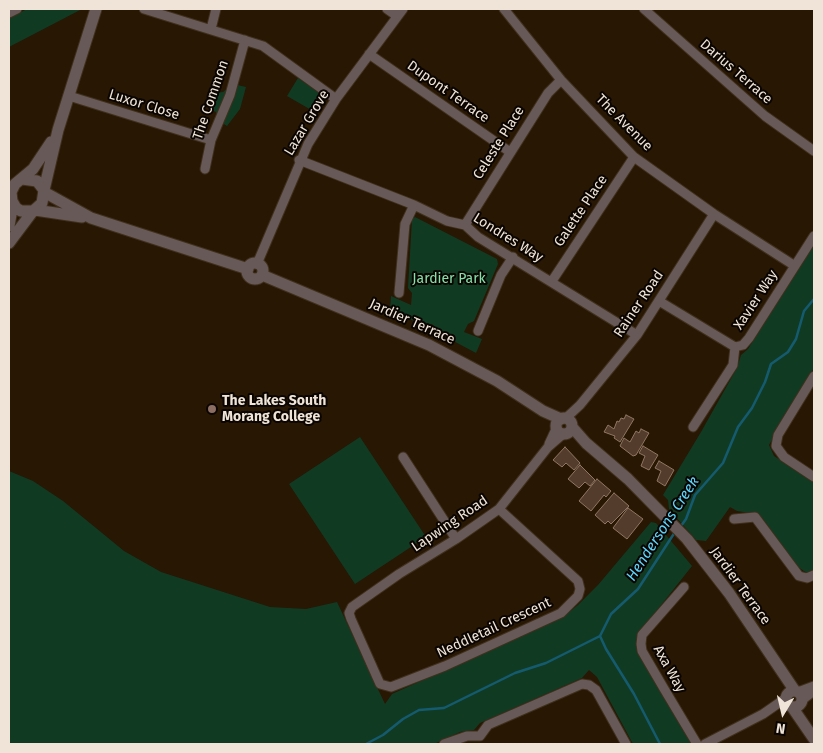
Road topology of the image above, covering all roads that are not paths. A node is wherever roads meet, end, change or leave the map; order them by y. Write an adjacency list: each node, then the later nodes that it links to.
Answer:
1 (17, 9): 8 (street)
2 (96, 9): 14 (street)
3 (144, 9): 10 (street)
4 (216, 9): 10 (street)
5 (387, 9): 9 (street)
6 (504, 9): 13 (street, The Avenue)
7 (644, 9): 18 (street, Darius Terrace)
8 (9, 13)
9 (400, 13): 12 (street, Lazar Grove)
10 (211, 29): 11 (street)
11 (245, 40): 15 (street); 17 (street, The Common)
12 (369, 54): 15 (street, Lazar Grove); 19 (street, Dupont Terrace)
13 (561, 80): 19 (street, Celeste Place); 20 (street, The Avenue)
14 (68, 96): 16 (street); 17 (street, Luxor Close)
15 (336, 99): 21 (street, Lazar Grove)
16 (58, 130): 23 (street); 24 (street)
17 (211, 140): 22 (street, The Common)
18 (814, 151)
19 (510, 152): 31 (street, Celeste Place)
20 (634, 157): 28 (street, The Avenue); 37 (street, Galette Place)
21 (299, 160): 26 (street, Londres Way); 36 (street, Lazar Grove)
22 (204, 169)
23 (17, 180): 24 (street); 25 (street)
24 (44, 191): 27 (street); 29 (street, Jardier Terrace)
25 (11, 201): 27 (street); 30 (street)
26 (414, 205): 31 (street, Londres Way); 38 (street)
27 (34, 210): 29 (street, Jardier Terrace); 33 (street)
28 (714, 214): 35 (street, The Avenue); 39 (street, Rainer Road)
29 (91, 218): 36 (street, Jardier Terrace)
30 (9, 226)
31 (465, 226): 34 (street, Londres Way)
32 (814, 236): 35 (street, Xavier Way)
33 (9, 243)
34 (513, 257): 37 (street, Londres Way); 40 (street)
35 (795, 266): 42 (street, Xavier Way)
36 (256, 269): 44 (street, Jardier Terrace)
37 (552, 281): 41 (street, Londres Way)
38 (399, 293)
39 (659, 301): 41 (street, Rainer Road); 42 (street)
40 (478, 331)
41 (637, 335): 44 (street, Rainer Road)
42 (735, 347): 45 (street, Xavier Way)
43 (814, 376): 47 (street)
44 (564, 426): 48 (street, Lapwing Road); 56 (street, Jardier Terrace)
45 (693, 427)
46 (403, 457): 50 (street)
47 (814, 477)
48 (499, 509): 50 (street, Lapwing Road); 53 (street, Neddletail Crescent)
49 (734, 519): 51 (street)
50 (456, 539): 53 (street, Lapwing Road)
51 (814, 576)
52 (684, 586): 61 (street, Axa Way)
53 (352, 607)
54 (814, 686): 56 (street)
55 (814, 691): 56 (street)
56 (794, 699): 57 (street, Jardier Terrace); 62 (street)
57 (814, 739)
58 (481, 740): 59 (street); 60 (street)
59 (444, 744)
60 (626, 744)
61 (697, 744)
62 (705, 744)

